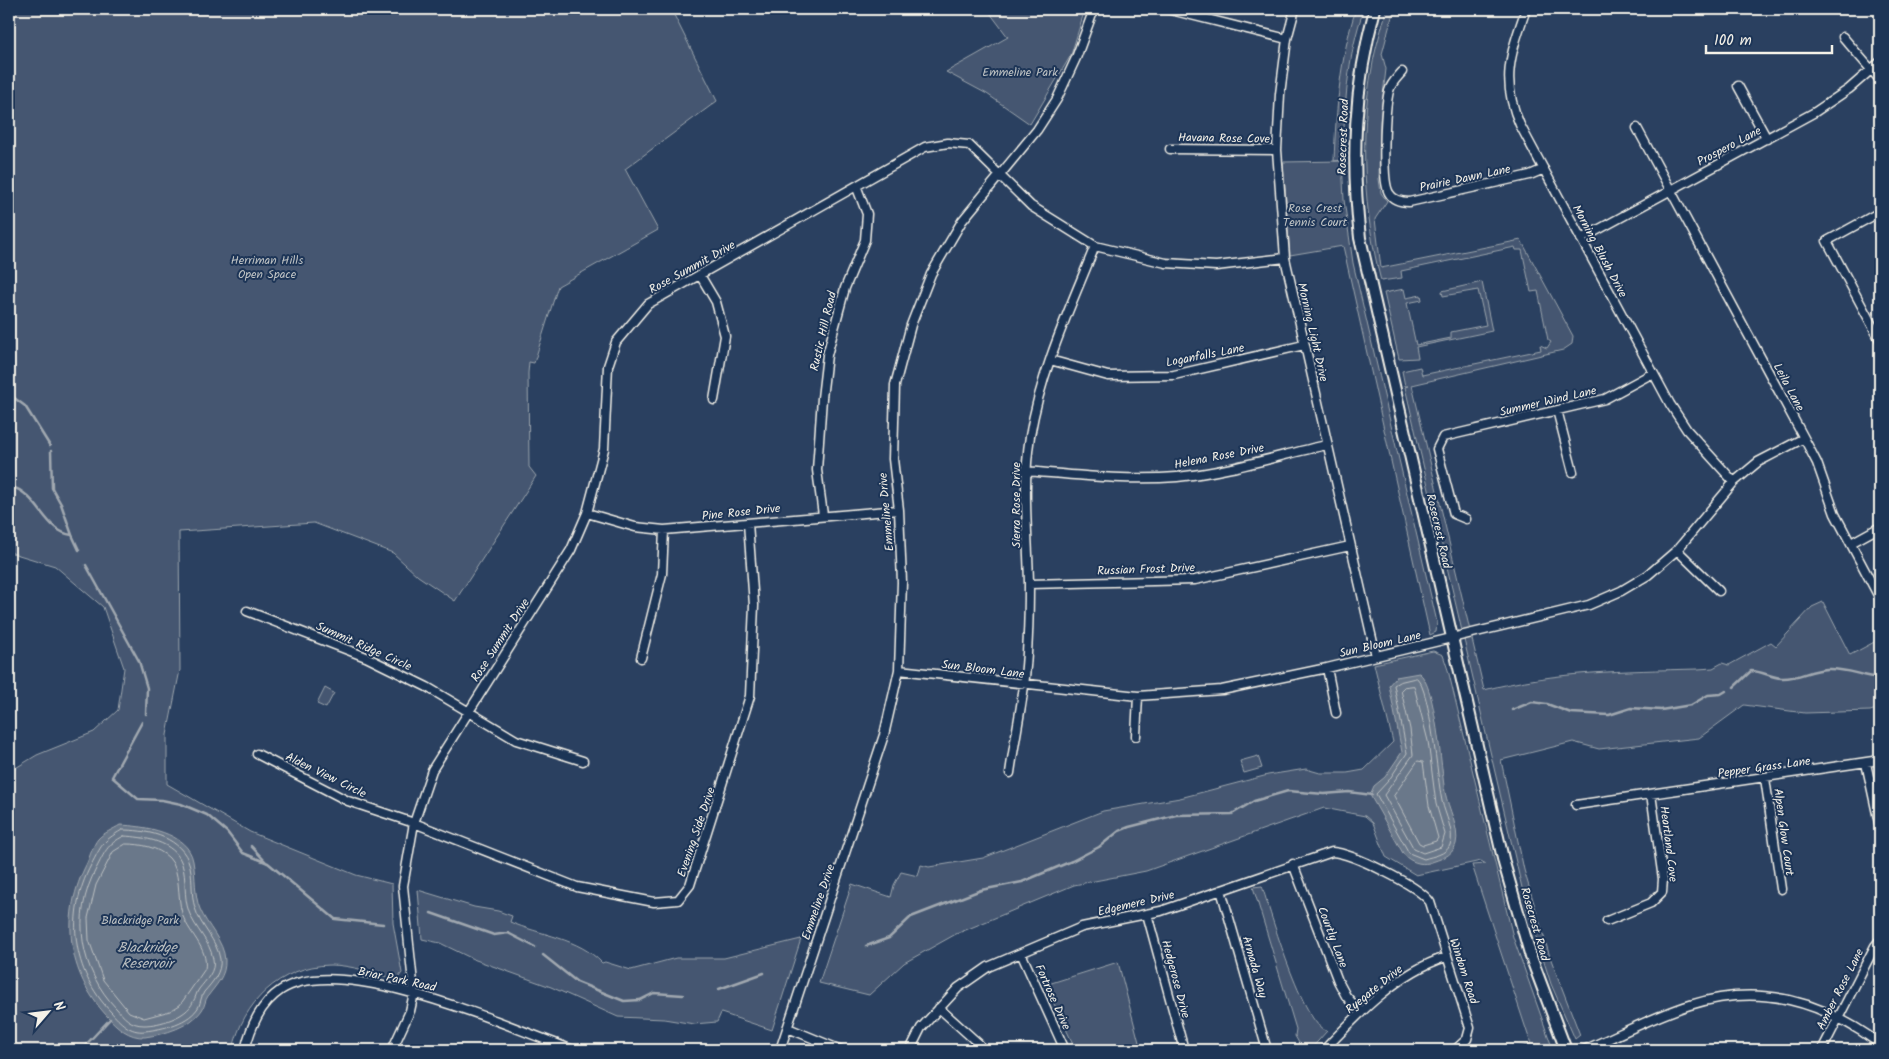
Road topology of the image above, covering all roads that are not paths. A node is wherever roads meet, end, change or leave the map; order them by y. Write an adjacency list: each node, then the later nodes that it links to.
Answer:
1 (1094, 9): 18 (street, Emmeline Drive)
2 (1167, 9): 7 (street)
3 (1295, 9): 7 (street, Morning Light Drive)
4 (1375, 9): 51 (main road, Rosecrest Road)
5 (1526, 9): 17 (street, Morning Blush Drive)
6 (1842, 37): 9 (street)
7 (1287, 39): 16 (street, Morning Light Drive)
8 (1880, 62): 9 (street, Prospero Lane)
9 (1872, 70): 11 (street); 14 (street, Prospero Lane)
10 (1402, 72): 17 (street, Prairie Dawn Lane)
11 (1880, 80)
12 (1738, 86): 14 (street)
13 (1637, 128): 20 (street, Leila Lane)
14 (1767, 139): 20 (street, Prospero Lane)
15 (1170, 149): 16 (street, Havana Rose Cove)
16 (1277, 150): 24 (street, Morning Light Drive)
17 (1544, 169): 22 (street, Morning Blush Drive)
18 (1000, 174): 19 (street, Rose Summit Drive); 23 (street, Rose Summit Drive); 37 (street, Emmeline Drive)
19 (857, 188): 25 (street, Rose Summit Drive); 39 (street, Rustic Hill Road)
20 (1671, 190): 22 (street, Prospero Lane); 32 (street, Leila Lane)
21 (1880, 212): 26 (street)
22 (1581, 239): 29 (street, Morning Blush Drive)
23 (1095, 246): 24 (street, Rose Summit Drive); 28 (street, Sierra Rose Drive)
24 (1285, 258): 27 (street, Morning Light Drive)
25 (700, 275): 30 (street); 38 (street, Rose Summit Drive)
26 (1880, 340)
27 (1304, 345): 28 (street, Loganfalls Lane); 33 (street, Morning Light Drive)
28 (1050, 360): 34 (street, Sierra Rose Drive)
29 (1652, 373): 31 (street, Summer Wind Lane); 36 (street, Morning Blush Drive)
30 (714, 400)
31 (1557, 410): 35 (street); 40 (street, Summer Wind Lane)
32 (1804, 438): 36 (street, Sun Bloom Lane); 44 (street, Leila Lane)
33 (1326, 445): 34 (street, Helena Rose Drive); 45 (street, Morning Light Drive)
34 (1025, 472): 47 (street, Sierra Rose Drive)
35 (1573, 472)
36 (1734, 482): 46 (street, Sun Bloom Lane)
37 (899, 510): 39 (street, Pine Rose Drive); 55 (street, Emmeline Drive)
38 (586, 513): 43 (street, Pine Rose Drive); 58 (street, Rose Summit Drive)
39 (823, 515): 41 (street, Pine Rose Drive)
40 (1466, 519)
41 (748, 523): 43 (street, Pine Rose Drive); 69 (street, Evening Side Drive)
42 (1880, 527): 44 (street)
43 (664, 530): 53 (street)
44 (1851, 543): 49 (street, Leila Lane)
45 (1350, 546): 47 (street, Russian Frost Drive); 52 (street, Morning Light Drive)
46 (1677, 550): 48 (street); 51 (street, Sun Bloom Lane)
47 (1029, 584): 56 (street, Sierra Rose Drive)
48 (1719, 591)
49 (1880, 599)
50 (247, 611): 58 (street, Summit Ridge Circle)
51 (1452, 638): 52 (street, Sun Bloom Lane); 98 (main road, Rosecrest Road)
52 (1376, 656): 54 (street, Sun Bloom Lane)
53 (641, 658)
54 (1327, 668): 57 (street, Sun Bloom Lane); 59 (street)
55 (899, 670): 56 (street, Sun Bloom Lane); 84 (street, Emmeline Drive)
56 (1024, 685): 57 (street, Sun Bloom Lane); 65 (street, Sierra Rose Drive)
57 (1138, 696): 60 (street)
58 (468, 712): 63 (street, Summit Ridge Circle); 69 (street, Rose Summit Drive)
59 (1336, 713)
60 (1136, 736)
61 (257, 754): 69 (street, Alden View Circle)
62 (1880, 760): 64 (street, Pepper Grass Lane)
63 (583, 762)
64 (1866, 764): 66 (street, Pepper Grass Lane); 70 (street)
65 (1010, 772)
66 (1764, 778): 67 (street, Pepper Grass Lane); 72 (street, Alpen Glow Court)
67 (1651, 794): 68 (street, Pepper Grass Lane); 76 (street, Heartland Cove)
68 (1576, 805)
69 (414, 823): 80 (street, Rose Summit Drive)
70 (1879, 824)
71 (1293, 864): 73 (street, Edgemere Drive); 74 (street, Edgemere Drive); 82 (street, Courtly Lane)
72 (1781, 889)
73 (1221, 890): 75 (street, Edgemere Drive); 95 (street, Armada Way)
74 (1425, 896): 79 (street, Windom Road)
75 (1147, 914): 78 (street, Edgemere Drive); 94 (street, Hedgerose Drive)
76 (1607, 921)
77 (1880, 940): 83 (street, Amber Rose Lane)
78 (1021, 953): 81 (street, Edgemere Drive); 93 (street, Fortrose Drive)
79 (1446, 957): 82 (street, Ryegate Drive); 97 (street, Windom Road)
80 (414, 993): 87 (street, Briar Park Road); 88 (street, Rose Summit Drive); 89 (street, Briar Park Road)
81 (939, 1008): 85 (street); 92 (street, Edgemere Drive)
82 (1361, 1013): 96 (street, Ryegate Drive)
83 (1839, 1016): 86 (street); 99 (street); 100 (street, Amber Rose Lane)
84 (788, 1028): 90 (street, Emmeline Drive); 91 (street)
85 (979, 1044)
86 (1880, 1044)
87 (245, 1050)
88 (392, 1050)
89 (573, 1050)
90 (780, 1050)
91 (840, 1050)
92 (910, 1050)
93 (1065, 1050)
94 (1184, 1050)
95 (1267, 1050)
96 (1324, 1050)
97 (1455, 1050)
98 (1566, 1050)
99 (1584, 1050)
100 (1822, 1050)

